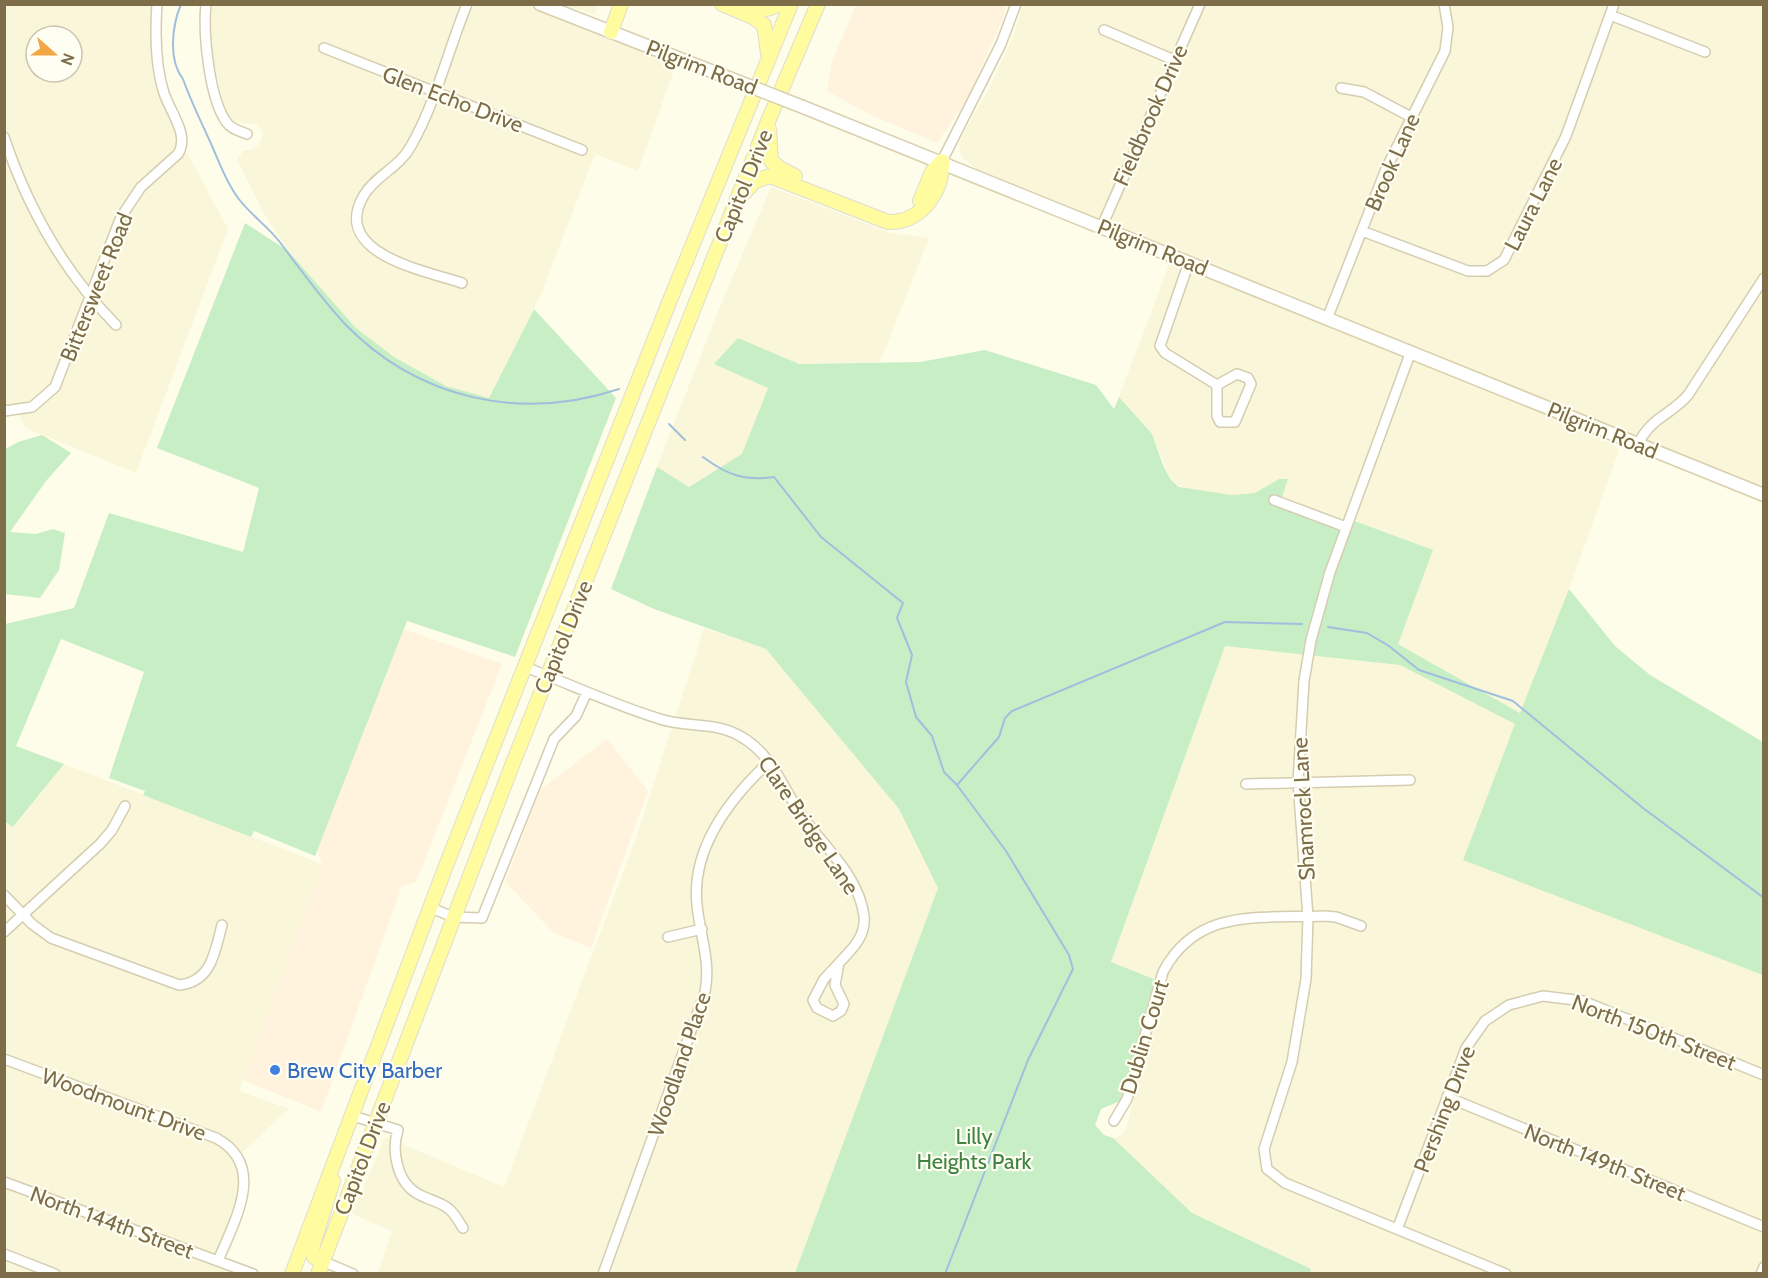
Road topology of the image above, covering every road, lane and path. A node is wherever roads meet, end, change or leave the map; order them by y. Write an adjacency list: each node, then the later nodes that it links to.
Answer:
1 (157, 4): 37 (street, Bittersweet Road)
2 (206, 4): 27 (street)
3 (466, 4): 24 (street)
4 (540, 4): 17 (main road, Pilgrim Road)
5 (612, 4): 17 (main road)
6 (621, 4): 17 (main road)
7 (722, 4): 21 (main road)
8 (742, 4): 9 (main road)
9 (779, 4)
10 (791, 4): 21 (main road, Capitol Drive)
11 (818, 4): 26 (main road, Capitol Drive)
12 (1016, 4): 30 (street)
13 (1200, 4): 22 (street, Fieldbrook Drive)
14 (1444, 4): 25 (street, Brook Lane)
15 (1614, 4): 16 (street, Laura Lane)
16 (1610, 15): 20 (street); 33 (street, Laura Lane)
17 (607, 30): 30 (main road, Pilgrim Road, bridge)
18 (1104, 30): 22 (street)
19 (324, 48): 24 (street, Glen Echo Drive)
20 (1705, 52)
21 (768, 59): 43 (main road, Capitol Drive)
22 (1174, 60): 32 (street, Fieldbrook Drive)
23 (1341, 88): 25 (street)
24 (435, 91): 29 (street, Glen Echo Drive); 36 (street)
25 (1411, 117): 33 (street, Brook Lane)
26 (770, 119): 30 (main road); 31 (main road, Capitol Drive)
27 (247, 134)
28 (4, 137): 37 (street)
29 (582, 150)
30 (942, 161): 31 (main road); 32 (main road, Pilgrim Road)
31 (737, 200): 44 (main road, Capitol Drive)
32 (1102, 226): 34 (main road, Pilgrim Road)
33 (1362, 231): 38 (street, Brook Lane)
34 (1189, 262): 38 (main road, Pilgrim Road); 41 (street)
35 (1764, 278): 45 (street)
36 (462, 283)
37 (91, 297): 39 (street); 42 (street, Bittersweet Road)
38 (1328, 319): 40 (main road, Pilgrim Road)
39 (116, 325)
40 (1410, 354): 45 (main road, Pilgrim Road); 48 (street, Shamrock Lane)
41 (1217, 385): 41 (street)
42 (4, 411)
43 (618, 431): 44 (main road); 49 (main road, Capitol Drive)
44 (641, 440): 50 (main road, Capitol Drive)
45 (1638, 444): 46 (main road, Pilgrim Road)
46 (1764, 495)
47 (1274, 500): 48 (street)
48 (1346, 527): 54 (street, Shamrock Lane)
49 (525, 666): 50 (street, Clare Bridge Lane); 58 (main road, Capitol Drive)
50 (548, 676): 51 (street, Clare Bridge Lane); 60 (main road, Capitol Drive)
51 (587, 692): 52 (street, Clare Bridge Lane); 60 (street)
52 (770, 761): 64 (street, Woodland Place); 67 (street, Clare Bridge Lane)
53 (1410, 780): 54 (street)
54 (1298, 782): 55 (street); 61 (street, Shamrock Lane)
55 (1246, 783)
56 (125, 806): 59 (street)
57 (4, 895): 59 (street)
58 (429, 908): 60 (street); 72 (main road, Capitol Drive)
59 (24, 914): 62 (street); 65 (street)
60 (453, 917): 74 (main road, Capitol Drive)
61 (1308, 917): 63 (street, Dublin Court); 73 (street, Dublin Court); 77 (street, Shamrock Lane)
62 (222, 925)
63 (1361, 926)
64 (702, 929): 66 (street); 88 (street, Woodland Place)
65 (4, 932)
66 (668, 937)
67 (839, 963): 67 (street, Clare Bridge Lane)
68 (1509, 1005): 70 (street, North 150th Street); 71 (street, Pershing Drive)
69 (4, 1059): 81 (street, Woodmount Drive)
70 (1764, 1075)
71 (1447, 1097): 77 (street, Pershing Drive); 78 (street, North 149th Street)
72 (350, 1115): 74 (street); 75 (main road, Capitol Drive)
73 (1114, 1121)
74 (375, 1124): 79 (street); 82 (main road, Capitol Drive)
75 (335, 1158): 82 (main road); 86 (main road, Capitol Drive)
76 (4, 1182): 81 (street, North 144th Street)
77 (1398, 1227): 89 (street, Shamrock Lane)
78 (1764, 1227)
79 (463, 1228)
80 (4, 1254): 84 (street)
81 (218, 1262): 85 (street, North 144th Street)
82 (320, 1267): 87 (street)
83 (1764, 1267): 90 (street)
84 (55, 1274)
85 (253, 1274)
86 (292, 1274)
87 (353, 1274)
88 (603, 1274)
89 (1506, 1274)
90 (1761, 1274)

